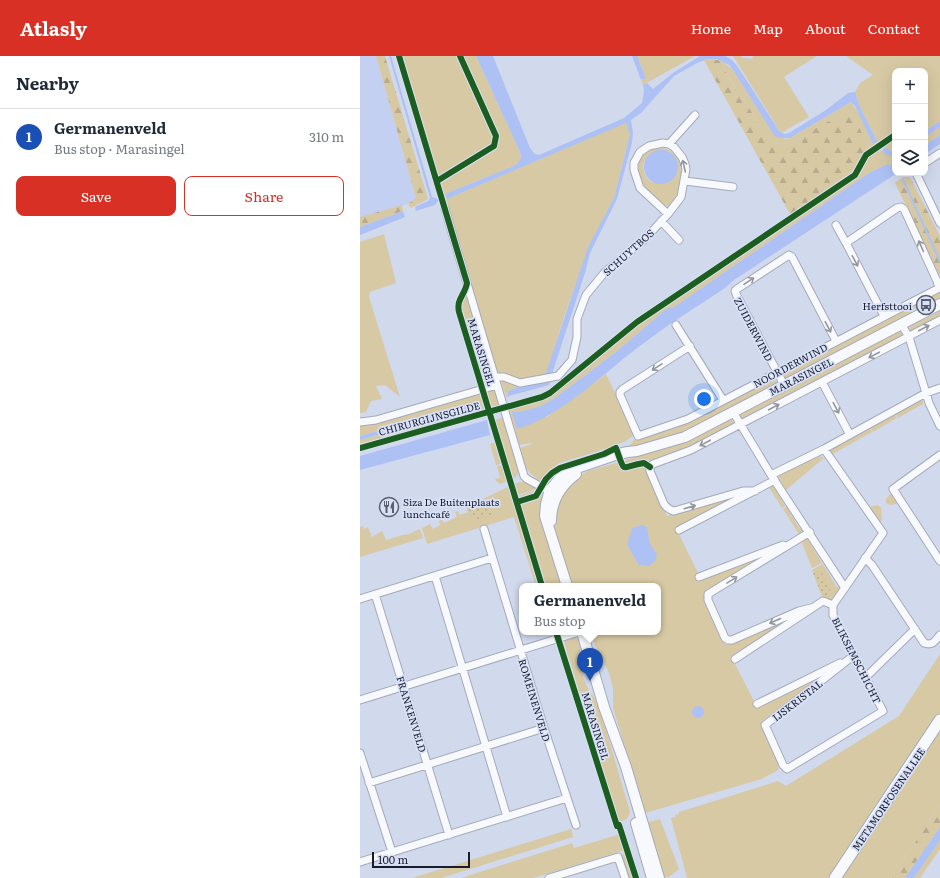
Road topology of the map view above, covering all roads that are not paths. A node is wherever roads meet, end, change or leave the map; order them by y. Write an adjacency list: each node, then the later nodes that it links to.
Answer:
1 (695, 115): 2 (street)
2 (669, 144): 6 (street, SCHUYTBOS, one-way to 2); 9 (street)
3 (940, 152): 4 (street)
4 (928, 161)
5 (917, 176): 11 (street)
6 (685, 181): 7 (street); 9 (street, SCHUYTBOS)
7 (733, 187)
8 (445, 209): 24 (street, MARASINGEL)
9 (668, 214): 10 (street, SCHUYTBOS)
10 (661, 221): 13 (street, SCHUYTBOS); 24 (street, SCHUYTBOS)
11 (940, 223)
12 (836, 225): 14 (street)
13 (679, 240)
14 (846, 243): 16 (street, one-way to 16); 16 (street, NOORDERWIND, one-way to 14)
15 (940, 304): 18 (street, MARASINGEL)
16 (884, 316): 21 (street, NOORDERWIND)
17 (940, 320): 20 (street, one-way to 17)
18 (901, 324): 20 (street); 27 (street, MARASINGEL)
19 (676, 325): 22 (street)
20 (909, 337): 25 (street, one-way to 25); 29 (street)
21 (836, 342): 23 (street, NOORDERWIND); 23 (street, ZUIDERWIND, one-way to 21)
22 (690, 346): 30 (street); 30 (street, NOORDERWIND, one-way to 30)
23 (777, 372): 27 (street, ZUIDERWIND); 30 (street, NOORDERWIND)
24 (495, 377): 26 (street, MARASINGEL)
25 (822, 382): 33 (street, one-way to 25); 35 (street, one-way to 35)
26 (497, 385): 32 (street, CHIRURGIJNSGILDE); 40 (street, MARASINGEL)
27 (784, 385): 31 (street, MARASINGEL)
28 (940, 388): 29 (street)
29 (926, 393): 34 (street); 35 (street)
30 (724, 400)
31 (733, 412): 33 (street); 40 (street, MARASINGEL)
32 (360, 422)
33 (740, 425): 38 (street); 39 (street, one-way to 39)
34 (940, 426)
35 (850, 435): 36 (street)
36 (824, 449): 38 (street); 46 (street, BLIKSEMSCHICHT)
37 (940, 455): 47 (street)
38 (773, 478): 39 (street); 43 (street)
39 (755, 491): 42 (street)
40 (554, 493): 50 (street, MARASINGEL)
41 (484, 529): 45 (street, ROMEINENVELD)
42 (679, 530)
43 (810, 532): 44 (street); 51 (street)
44 (796, 541): 49 (street); 55 (street, one-way to 44)
45 (492, 558): 48 (street); 60 (street, ROMEINENVELD)
46 (865, 558): 51 (street, BLIKSEMSCHICHT); 56 (street)
47 (940, 561)
48 (435, 576): 52 (street); 63 (street)
49 (699, 577)
50 (567, 583)
51 (845, 588): 54 (street, BLIKSEMSCHICHT)
52 (375, 594): 53 (street); 65 (street, FRANKENVELD)
53 (360, 599)
54 (833, 604): 55 (street); 61 (street, BLIKSEMSCHICHT)
55 (811, 608): 62 (street)
56 (915, 629): 59 (street); 64 (street)
57 (570, 635): 60 (street)
58 (581, 635): 70 (street, MARASINGEL)
59 (940, 635)
60 (520, 650): 63 (street); 71 (street, ROMEINENVELD)
61 (853, 656): 64 (street, BLIKSEMSCHICHT); 67 (street, IJSKRISTAL); 68 (street, IJSKRISTAL)
62 (735, 659)
63 (462, 669): 65 (street); 72 (street)
64 (865, 678): 68 (street, BLIKSEMSCHICHT)
65 (404, 686): 66 (street); 74 (street, FRANKENVELD)
66 (360, 700)
67 (757, 704)
68 (883, 712)
69 (940, 720): 86 (main road, METAMORFOSENALLEE)
70 (611, 726): 84 (street, MARASINGEL); 85 (street, MARASINGEL)
71 (544, 728): 72 (street); 76 (street, ROMEINENVELD)
72 (485, 746): 74 (street); 77 (street)
73 (360, 753): 75 (street)
74 (427, 764): 75 (street); 79 (street, FRANKENVELD)
75 (369, 783): 80 (street)
76 (567, 798): 77 (street); 78 (street, ROMEINENVELD)
77 (507, 817): 79 (street)
78 (576, 825)
79 (449, 835): 80 (street)
80 (392, 852): 81 (street)
81 (360, 862)
82 (554, 877): 83 (street)
83 (625, 878)
84 (652, 878)
85 (659, 878)
86 (836, 878)

